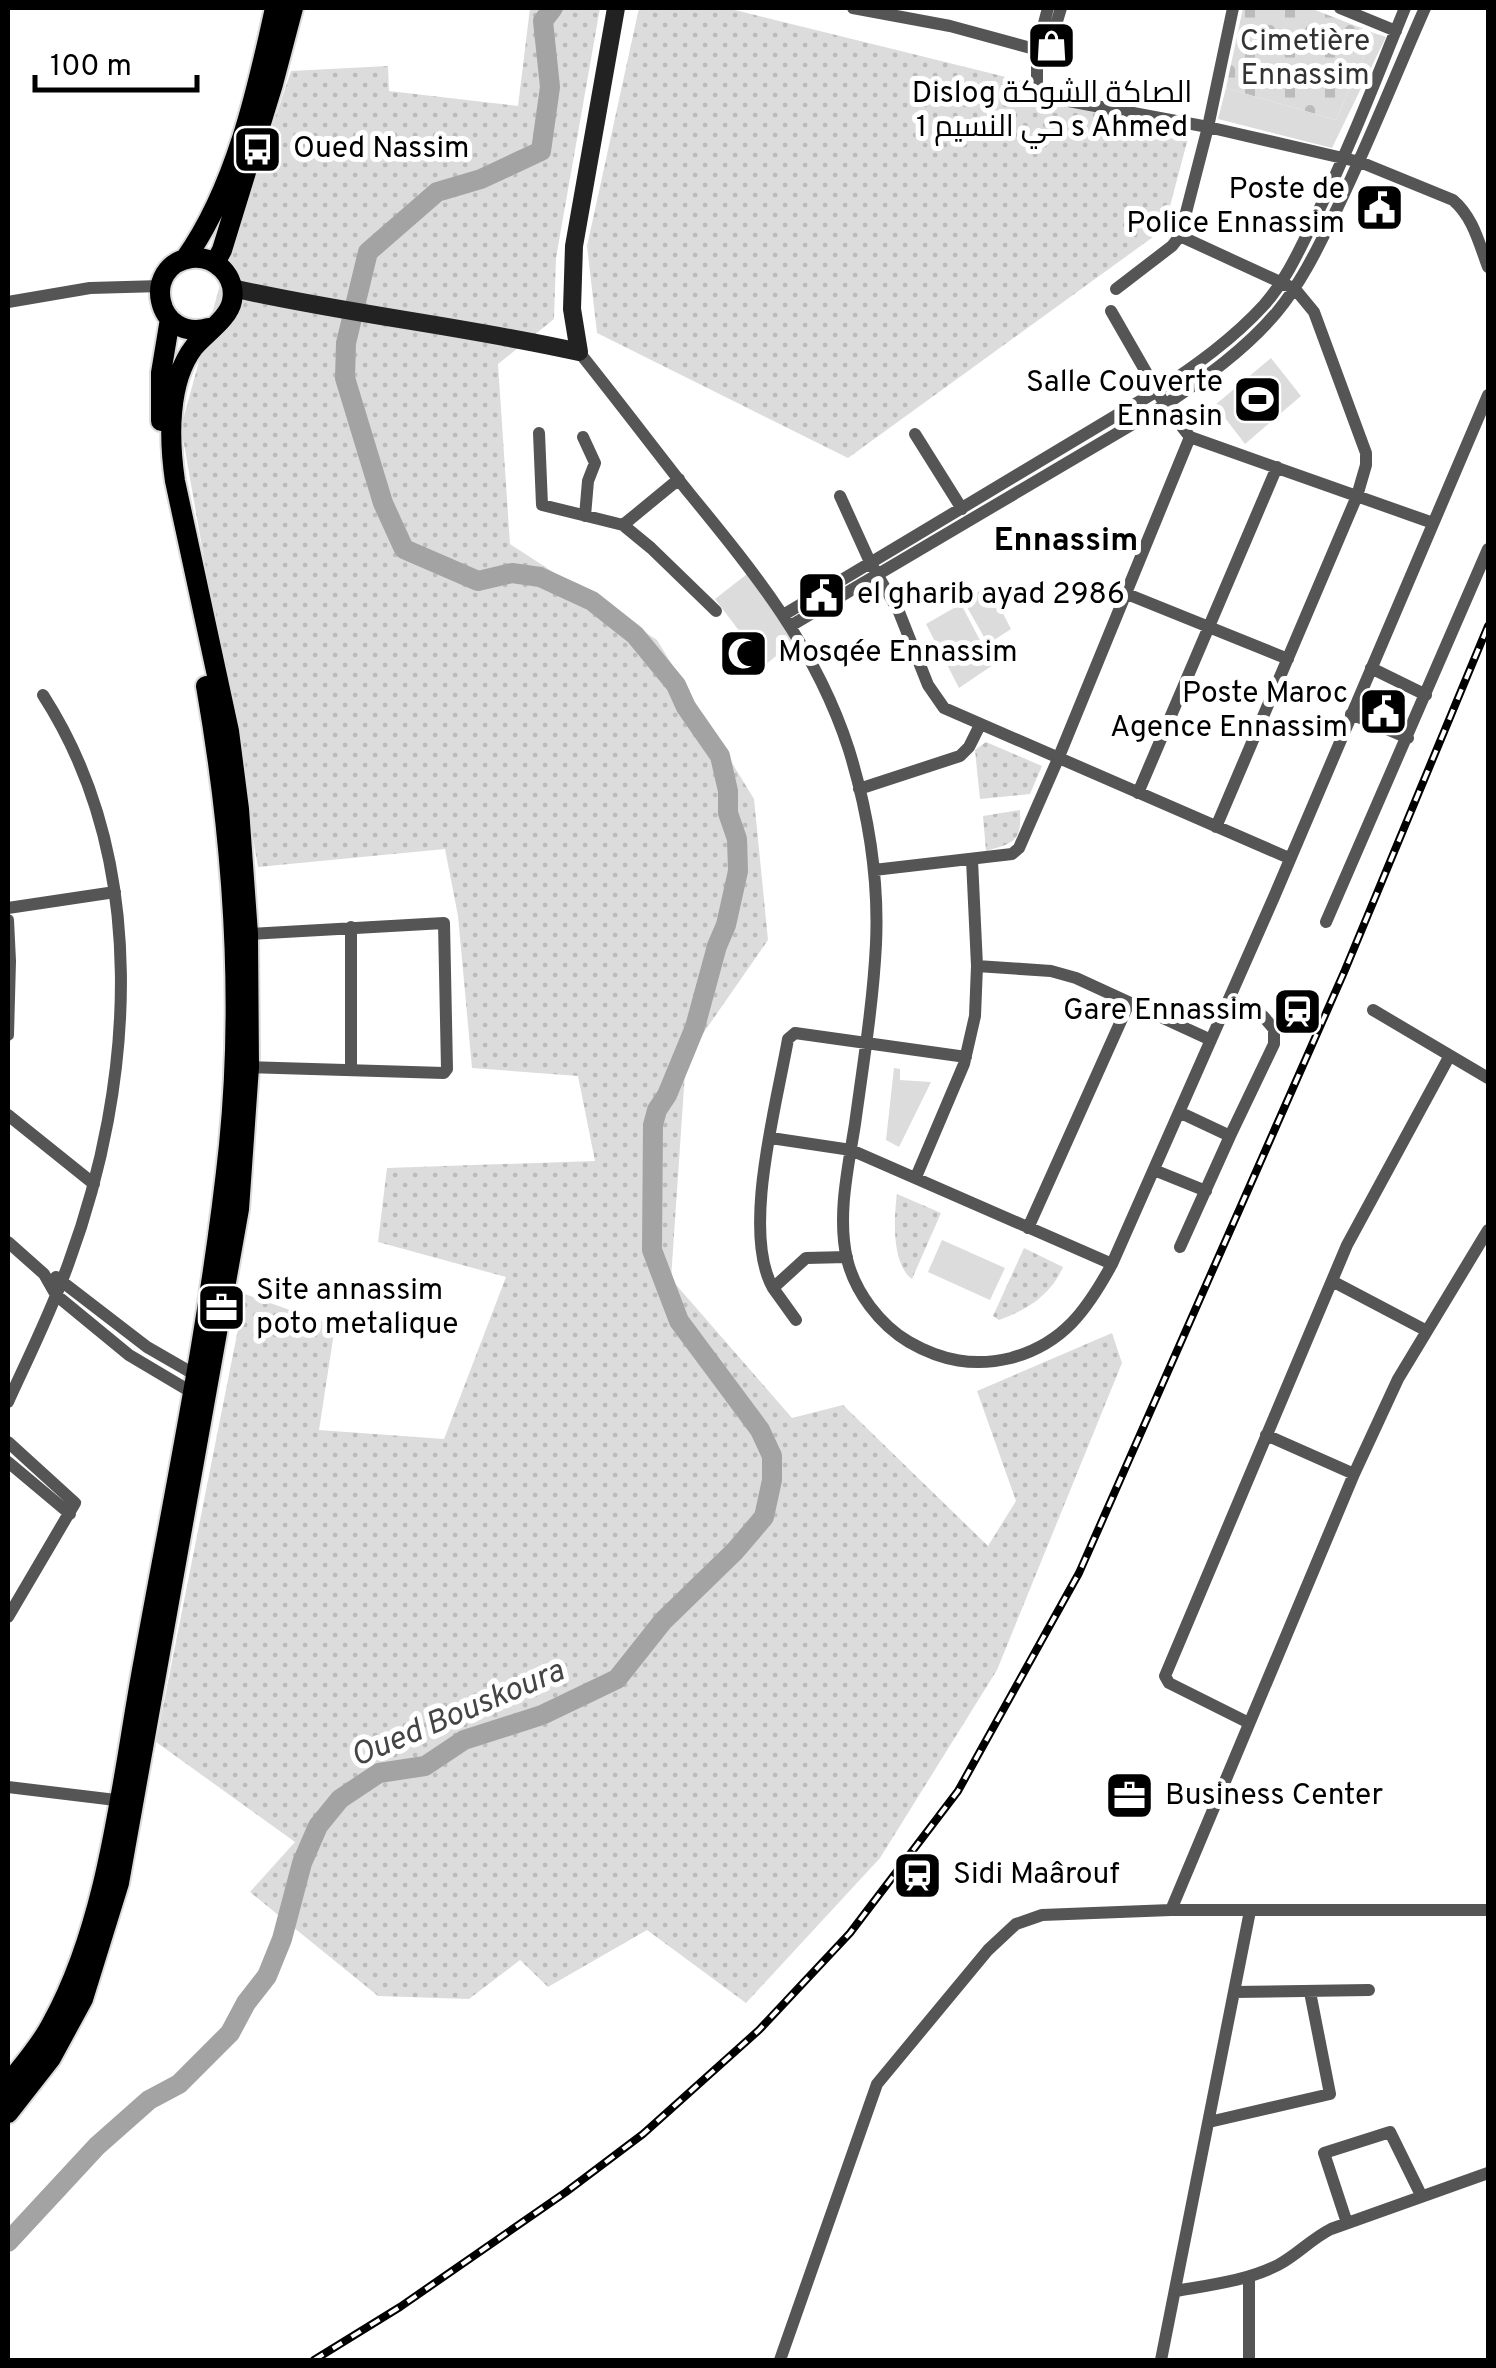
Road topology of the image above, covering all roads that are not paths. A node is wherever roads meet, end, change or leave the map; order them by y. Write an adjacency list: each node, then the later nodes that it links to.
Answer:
1 (275, 8): 19 (main road)
2 (293, 8): 20 (main road)
3 (616, 8): 30 (street)
4 (854, 8): 12 (street)
5 (1048, 8): 12 (street)
6 (1060, 8): 12 (street)
7 (1232, 8): 13 (street)
8 (1340, 8): 11 (street)
9 (1406, 8): 11 (street)
10 (1425, 8): 15 (street)
11 (1396, 31): 14 (street)
12 (1043, 52): 13 (street)
13 (1208, 127): 14 (street); 18 (street)
14 (1344, 158): 15 (street); 23 (street)
15 (1360, 162): 17 (street); 23 (street)
16 (1488, 217): 17 (street)
17 (1472, 224): 21 (street)
18 (1180, 236): 23 (street); 24 (street)
19 (185, 259): 20 (main road); 22 (main road)
20 (215, 262): 25 (main road)
21 (1488, 266)
22 (160, 286): 26 (street); 28 (main road)
23 (1288, 286): 31 (street); 33 (street); 41 (street)
24 (1116, 289)
25 (239, 294): 29 (main road); 30 (street)
26 (8, 302)
27 (1111, 311): 31 (street)
28 (170, 319): 29 (main road); 108 (main road)
29 (210, 328): 72 (main road)
30 (579, 352): 39 (street)
31 (1156, 391): 33 (street); 42 (street)
32 (1488, 394): 44 (street)
33 (1165, 405): 37 (street); 48 (street)
34 (539, 433): 43 (street)
35 (915, 434): 42 (street)
36 (584, 437): 43 (street)
37 (1190, 437): 38 (street); 49 (street)
38 (1277, 467): 41 (street); 52 (street)
39 (679, 479): 45 (street); 51 (street)
40 (840, 496): 47 (street)
41 (1357, 496): 44 (street); 53 (street)
42 (962, 509): 47 (street)
43 (585, 516): 45 (street)
44 (1433, 522): 54 (street)
45 (622, 525): 50 (street)
46 (1488, 548): 56 (street)
47 (870, 562): 48 (street); 51 (street)
48 (879, 576): 51 (street); 58 (street)
49 (1126, 594): 52 (street); 60 (street)
50 (716, 611)
51 (788, 620): 61 (street)
52 (1209, 626): 53 (street); 62 (street)
53 (1288, 658): 63 (street)
54 (1371, 668): 56 (street); 57 (street)
55 (43, 694): 67 (street)
56 (1426, 694): 59 (street)
57 (1351, 714): 59 (street); 64 (street)
58 (980, 725): 60 (street); 61 (street)
59 (1408, 738): 70 (street)
60 (1058, 760): 62 (street); 65 (street)
61 (859, 789): 66 (street)
62 (1138, 793): 63 (street)
63 (1216, 826): 64 (street)
64 (1289, 858): 78 (street)
65 (972, 860): 66 (street); 73 (street)
66 (874, 870): 79 (street)
67 (115, 892): 68 (street); 92 (street)
68 (8, 908)
69 (8, 920): 77 (street)
70 (1326, 922)
71 (352, 927): 72 (street); 83 (street); 83 (street)
72 (248, 934): 82 (main road)
73 (977, 966): 74 (street); 80 (street)
74 (1128, 1003): 78 (street); 94 (street)
75 (1373, 1010): 81 (street)
76 (1263, 1016): 87 (street)
77 (8, 1035)
78 (1211, 1040): 85 (street)
79 (865, 1044): 80 (street); 88 (street); 89 (street)
80 (966, 1057): 91 (street)
81 (1449, 1057): 84 (street); 102 (street)
82 (249, 1068): 83 (street); 108 (main road)
83 (352, 1070)
84 (1488, 1078)
85 (1179, 1112): 87 (street); 90 (street)
86 (8, 1115): 92 (street)
87 (1230, 1136): 93 (street)
88 (771, 1138): 89 (street); 103 (street)
89 (851, 1150): 91 (street); 98 (street)
90 (1154, 1170): 93 (street); 99 (street)
91 (916, 1177): 94 (street)
92 (94, 1184): 101 (street)
93 (1206, 1191): 97 (street)
94 (1028, 1228): 99 (street)
95 (1488, 1230): 106 (street)
96 (8, 1242): 100 (street)
97 (1180, 1247)
98 (846, 1256): 99 (street); 103 (street)
99 (1112, 1264)
100 (44, 1274): 101 (street); 104 (street)
101 (62, 1279): 104 (street); 108 (street)
102 (1332, 1281): 106 (street); 110 (street)
103 (773, 1288): 105 (street)
104 (56, 1295): 107 (street); 108 (street)
105 (796, 1320)
106 (1427, 1331): 113 (street)
107 (11, 1386): 109 (street)
108 (202, 1387): 118 (main road)
109 (8, 1402)
110 (1266, 1435): 113 (street); 116 (street)
111 (8, 1442): 114 (street)
112 (8, 1462): 114 (street)
113 (1354, 1474): 116 (street)
114 (70, 1514): 115 (street)
115 (8, 1617)
116 (1250, 1722): 119 (street)
117 (8, 1787): 118 (street)
118 (126, 1802): 125 (main road); 126 (main road)
119 (1171, 1910): 121 (street); 133 (street)
120 (1488, 1910): 121 (street)
121 (1250, 1911): 123 (street)
122 (1369, 1990): 124 (street)
123 (1234, 1992): 124 (street); 127 (street)
124 (1310, 1992): 127 (street)
125 (8, 2084)
126 (8, 2112)
127 (1209, 2122): 132 (street)
128 (1488, 2173): 129 (street)
129 (1421, 2196): 130 (street); 130 (street)
130 (1347, 2223): 131 (street)
131 (1249, 2277): 132 (street); 135 (street)
132 (1176, 2291): 134 (street)
133 (780, 2360)
134 (1161, 2360)
135 (1250, 2360)

